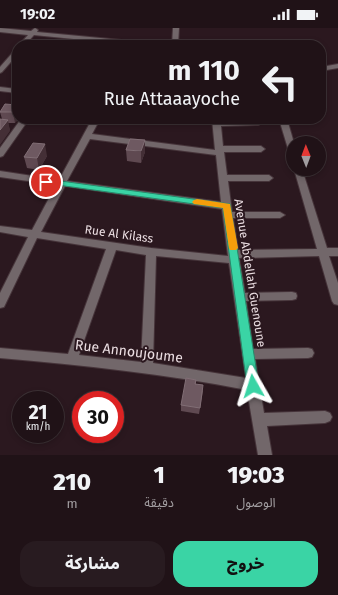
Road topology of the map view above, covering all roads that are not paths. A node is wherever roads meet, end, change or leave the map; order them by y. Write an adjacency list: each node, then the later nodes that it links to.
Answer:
1 (176, 28): 7 (street)
2 (0, 30): 3 (street)
3 (35, 31): 4 (street); 5 (street)
4 (81, 38): 6 (street)
5 (27, 40)
6 (102, 40)
7 (175, 40)
8 (12, 57): 11 (street)
9 (338, 66): 10 (street)
10 (326, 68)
11 (0, 71)
12 (0, 89): 13 (street)
13 (12, 90)
14 (21, 124): 19 (street)
15 (93, 124): 20 (street)
16 (216, 124): 23 (street, Avenue Abdellah Guenoune)
17 (285, 124): 21 (street)
18 (6, 126): 19 (street)
19 (18, 128): 24 (street)
20 (87, 136): 23 (street); 29 (street)
21 (288, 136)
22 (261, 149): 23 (street)
23 (219, 151): 27 (street, Avenue Abdellah Guenoune)
24 (0, 154)
25 (0, 174): 29 (street)
26 (300, 176): 37 (street)
27 (223, 178): 28 (street); 30 (street, Avenue Abdellah Guenoune)
28 (269, 178)
29 (62, 184): 30 (street); 33 (street)
30 (227, 210): 31 (street); 38 (street, Avenue Abdellah Guenoune)
31 (280, 215)
32 (0, 229): 33 (street, Rue Al Kilass)
33 (34, 235): 34 (street, Rue Al Kilass); 42 (street)
34 (112, 246): 35 (street, Rue Al Kilass); 46 (street)
35 (151, 252): 38 (street, Rue Al Kilass); 47 (street)
36 (338, 252): 37 (street, Rue Al Kilass)
37 (324, 253): 38 (street, Rue Al Kilass); 41 (street)
38 (235, 257): 40 (street, Avenue Abdellah Guenoune)
39 (292, 296): 40 (street)
40 (241, 297): 45 (street, Avenue Abdellah Guenoune)
41 (338, 301)
42 (0, 304)
43 (0, 353): 46 (street, Rue Annoujoume)
44 (308, 353): 45 (street)
45 (249, 354): 48 (street, Avenue Abdellah Guenoune)
46 (72, 359): 47 (street, Rue Annoujoume)
47 (147, 367): 48 (street, Rue Annoujoume)
48 (253, 386): 50 (street, Avenue Abdellah Guenoune)
49 (325, 417): 50 (street)
50 (258, 420): 51 (street, Avenue Abdellah Guenoune)
51 (265, 455)

